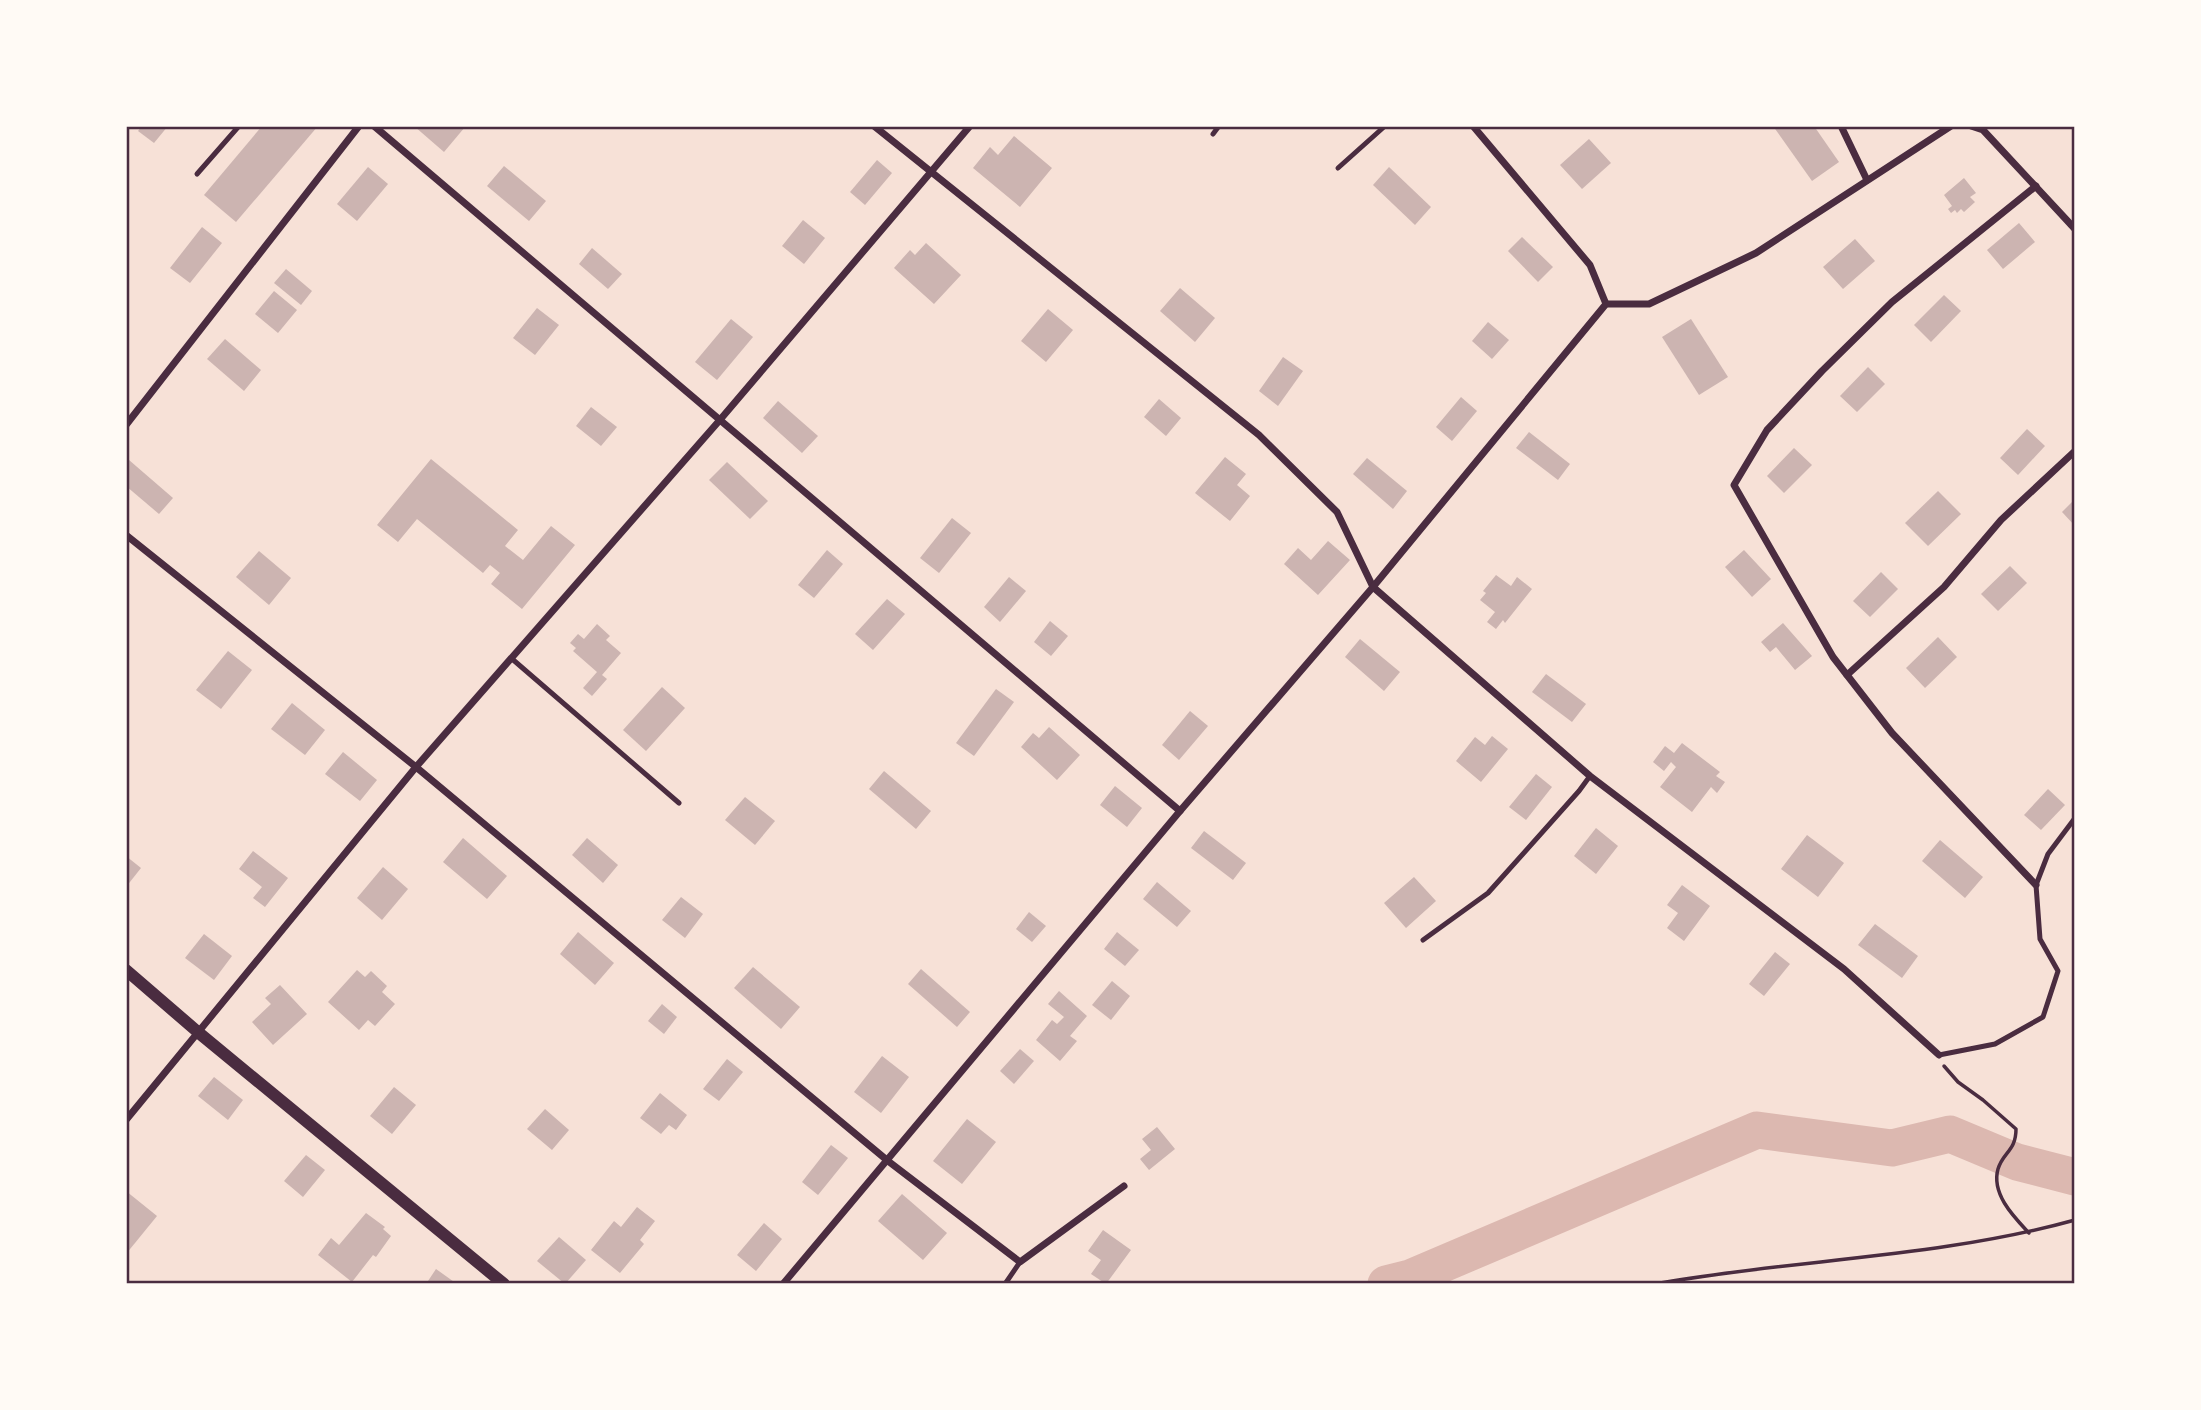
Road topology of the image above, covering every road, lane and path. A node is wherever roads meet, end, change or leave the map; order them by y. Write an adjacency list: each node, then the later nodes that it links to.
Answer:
1 (239, 126): 15 (lane)
2 (359, 126): 21 (street)
3 (374, 126): 20 (street)
4 (874, 126): 14 (street)
5 (970, 126): 14 (street)
6 (1219, 126): 12 (lane)
7 (1385, 126): 13 (lane)
8 (1473, 126): 19 (street)
9 (1841, 126): 16 (street)
10 (1951, 126): 16 (street)
11 (1971, 126): 17 (street)
12 (1213, 134)
13 (1338, 169)
14 (931, 173): 20 (street); 24 (street)
15 (197, 174)
16 (1867, 180): 19 (street)
17 (2036, 186): 18 (street); 26 (street)
18 (2075, 229)
19 (1606, 304): 24 (street)
20 (719, 421): 25 (street); 30 (street)
21 (126, 425)
22 (2075, 452): 26 (street)
23 (126, 535): 27 (street)
24 (1373, 587): 28 (street); 30 (street)
25 (511, 658): 27 (street); 29 (lane)
26 (1847, 675): 32 (street)
27 (416, 767): 35 (street); 38 (street)
28 (1590, 776): 33 (lane); 36 (street)
29 (679, 803)
30 (1180, 811): 38 (street)
31 (2075, 818): 32 (lane)
32 (2036, 885): 36 (lane)
33 (1423, 940)
34 (126, 970): 35 (street)
35 (198, 1033): 37 (street); 43 (street)
36 (1939, 1055): 41 (path)
37 (126, 1120)
38 (888, 1161): 42 (street); 44 (street)
39 (1125, 1186): 42 (street)
40 (2075, 1220): 41 (path)
41 (2029, 1233): 46 (path)
42 (1020, 1262): 45 (lane)
43 (505, 1284)
44 (783, 1284)
45 (1005, 1284)
46 (1655, 1284)

